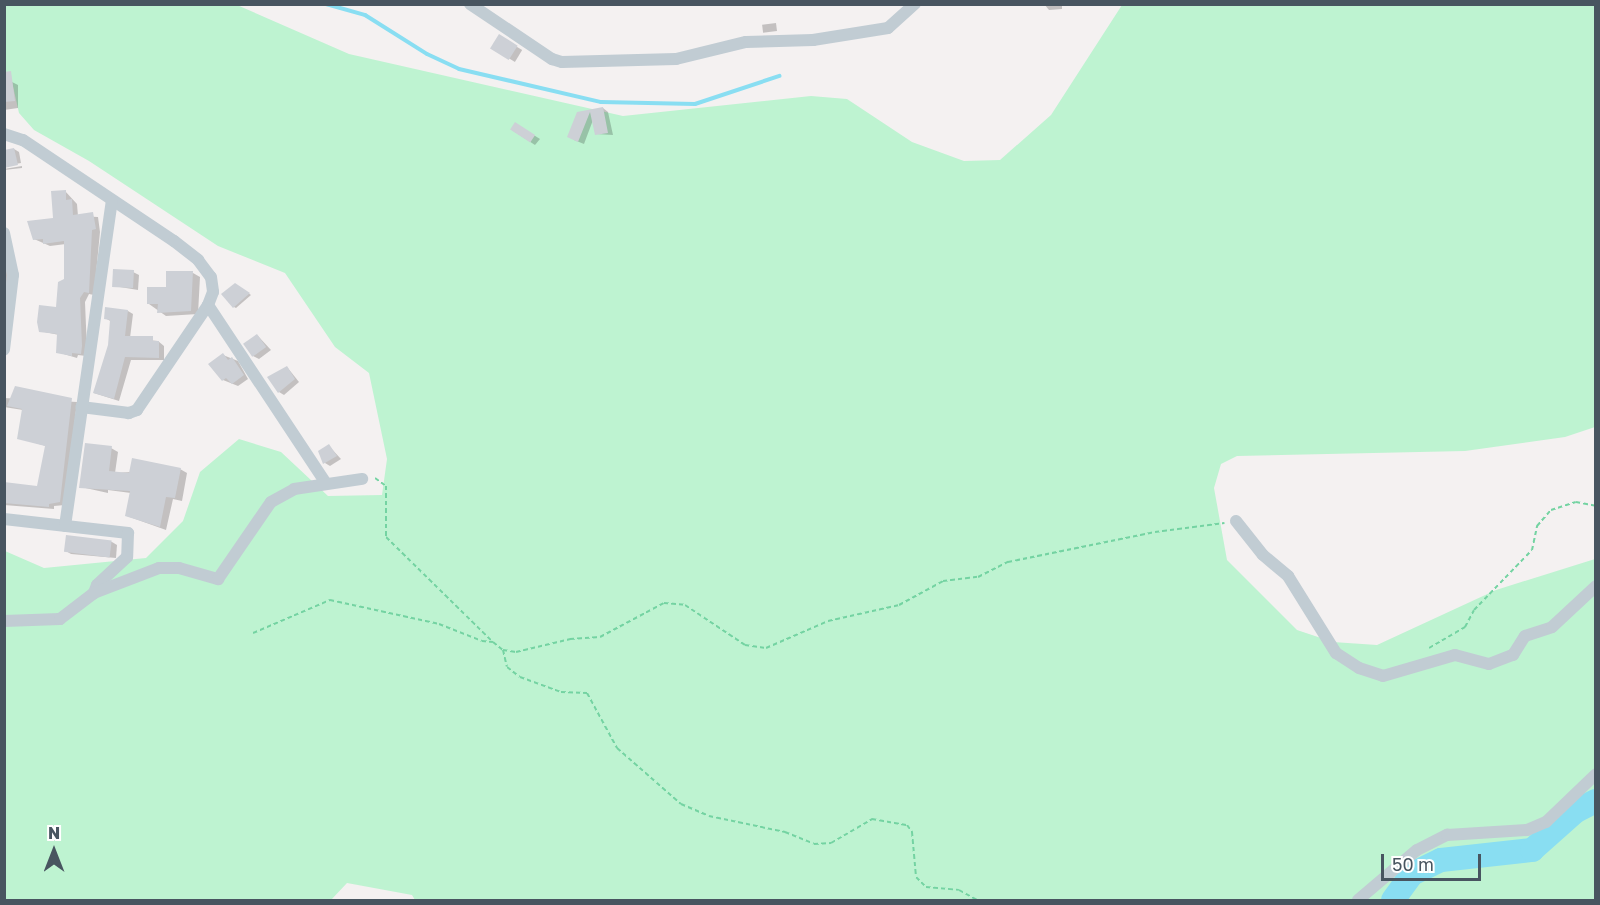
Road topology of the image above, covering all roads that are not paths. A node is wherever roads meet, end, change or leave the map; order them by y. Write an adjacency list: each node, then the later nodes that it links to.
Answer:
1 (470, 4): 2 (street)
2 (915, 4)
3 (4, 134): 4 (street)
4 (112, 201): 6 (street); 8 (street)
5 (4, 233): 7 (street)
6 (208, 305): 8 (street); 10 (street)
7 (4, 349)
8 (81, 407): 13 (street)
9 (362, 479): 10 (street)
10 (326, 483): 15 (street)
11 (4, 519): 13 (street)
12 (1236, 521): 14 (street)
13 (64, 526): 15 (street)
14 (1596, 586)
15 (94, 593): 16 (street)
16 (4, 621)
17 (1596, 774): 18 (street)
18 (1358, 900)

